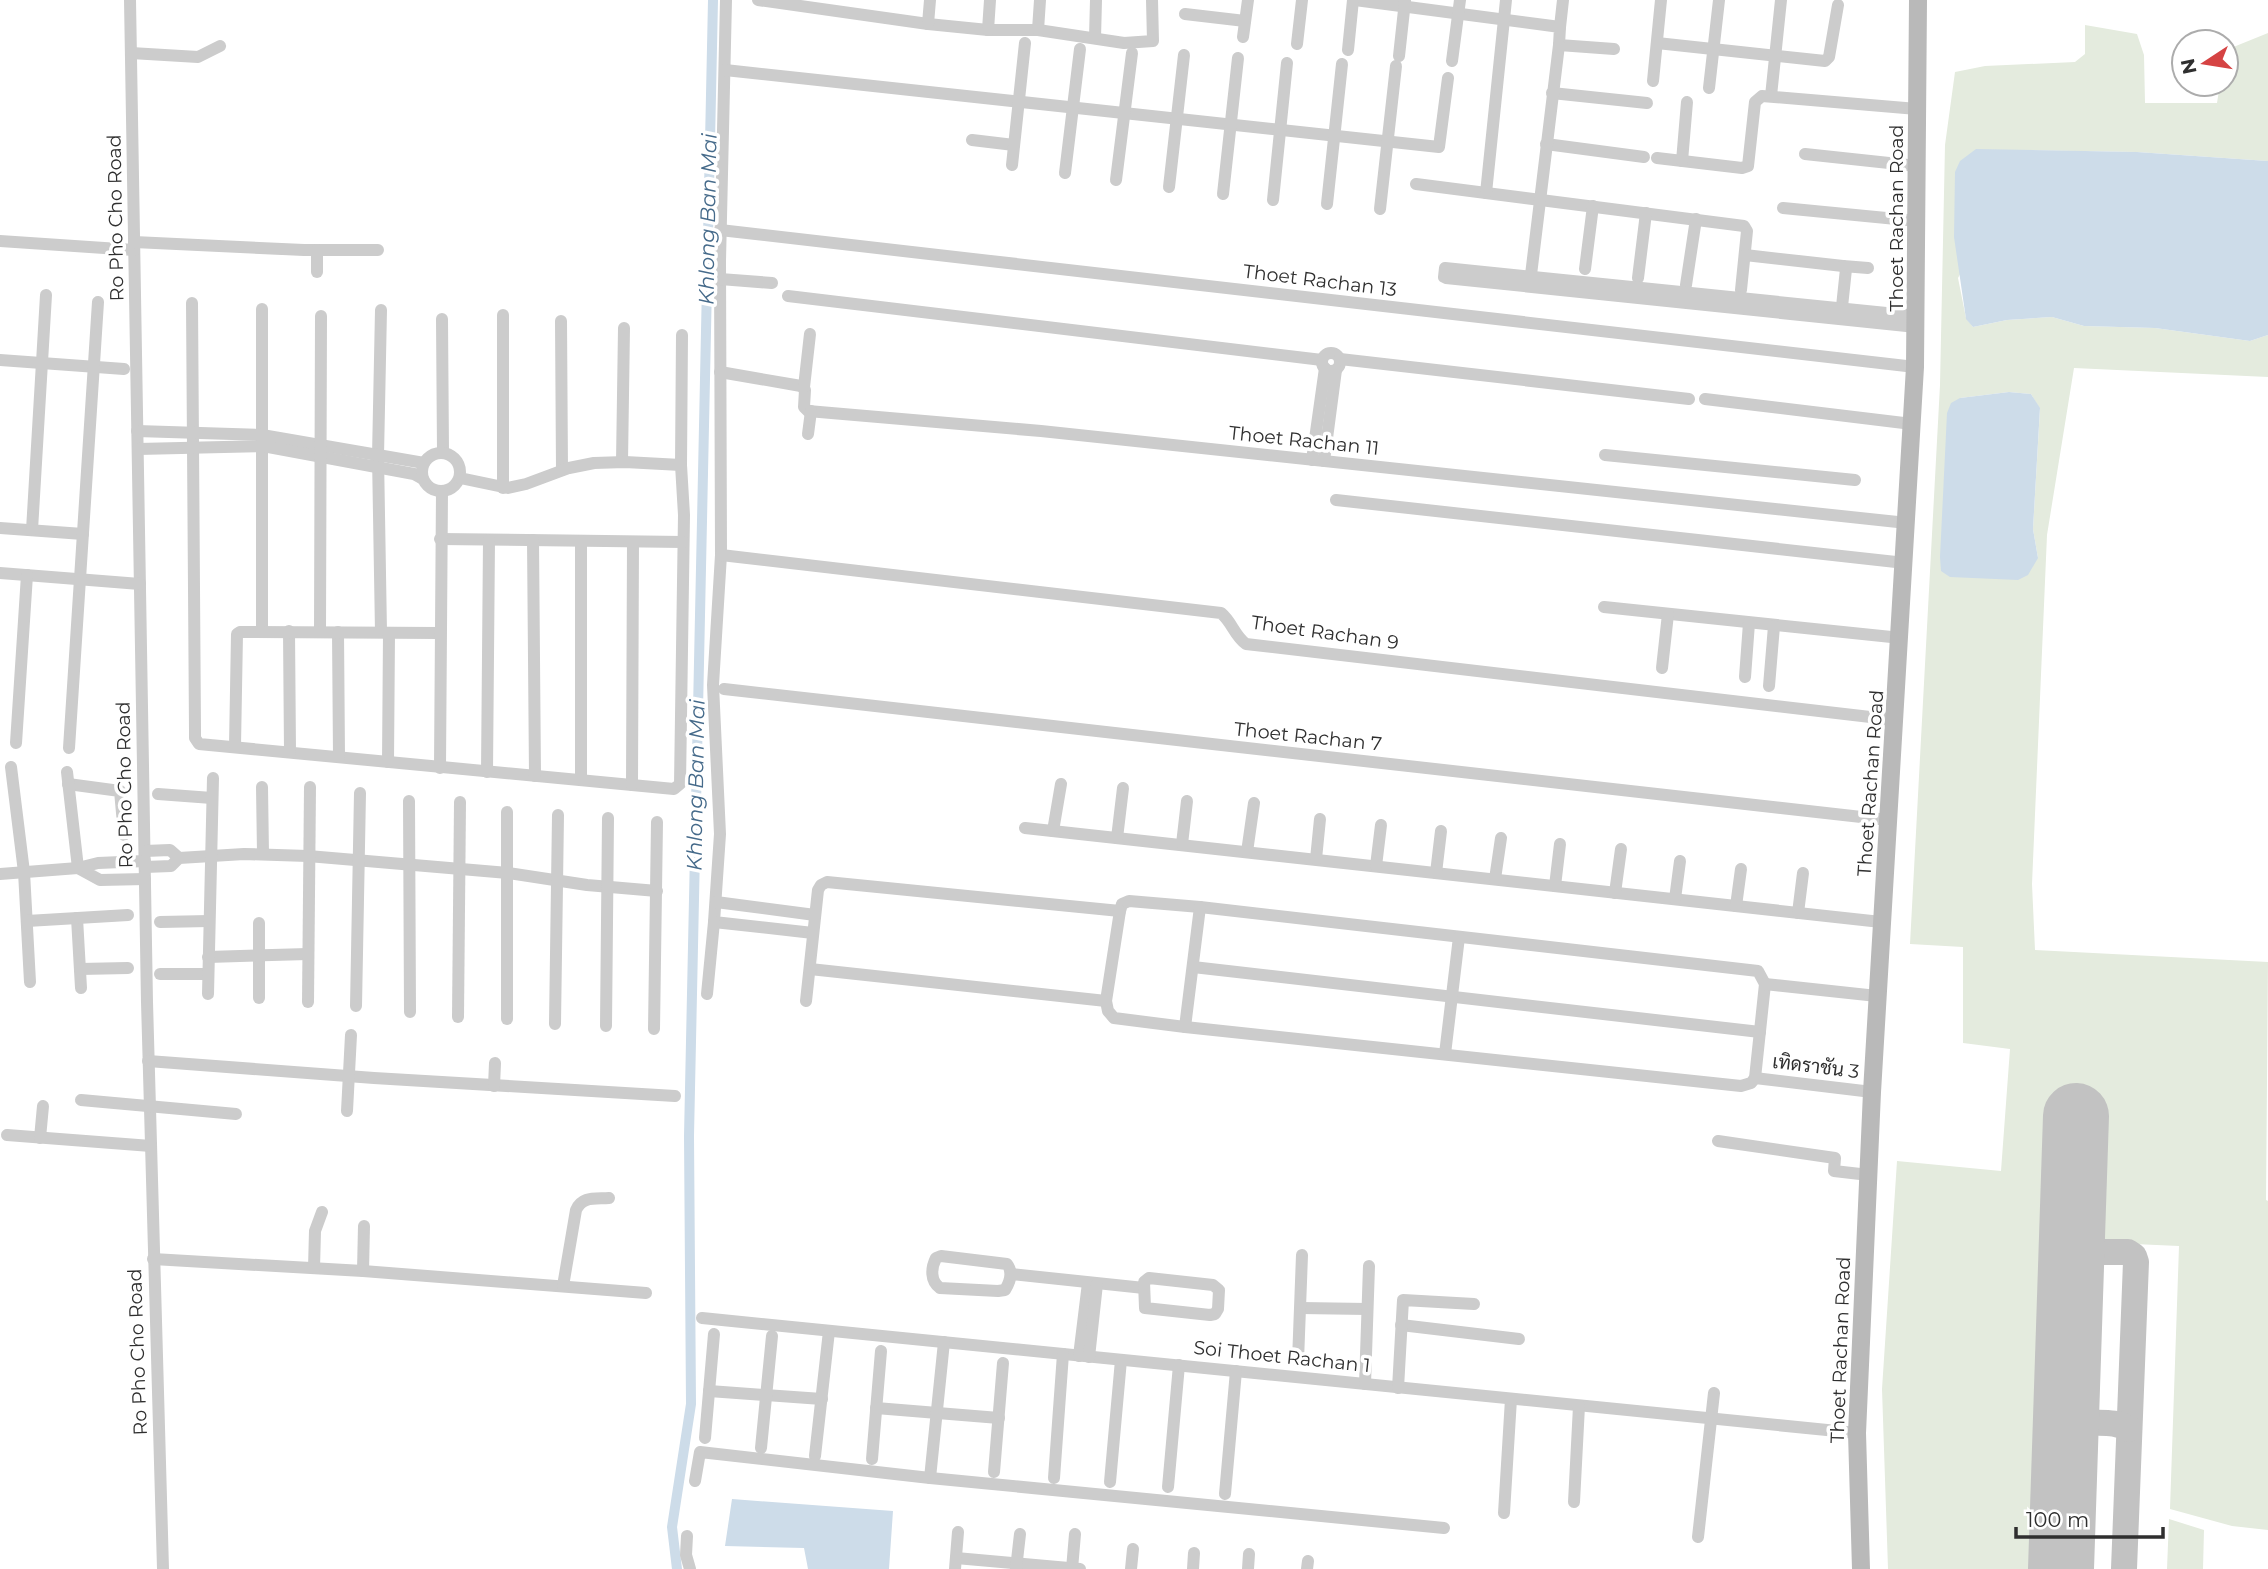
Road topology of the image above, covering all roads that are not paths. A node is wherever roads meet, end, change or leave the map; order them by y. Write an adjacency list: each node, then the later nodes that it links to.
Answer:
1 (130, 0): 44 (street, Ro Pho Cho Road)
2 (726, 0): 51 (street)
3 (758, 0): 20 (street)
4 (855, 0): 23 (street)
5 (930, 0): 28 (street)
6 (990, 0): 30 (street)
7 (1040, 0): 31 (street)
8 (1096, 0): 33 (street)
9 (1152, 0): 33 (street)
10 (1248, 0): 27 (street)
11 (1302, 0): 36 (street)
12 (1354, 0): 21 (street); 42 (street)
13 (1460, 0): 25 (street)
14 (1506, 0): 26 (street)
15 (1563, 0): 29 (street)
16 (1661, 0): 35 (street)
17 (1719, 0): 41 (street)
18 (1781, 0): 46 (street)
19 (1918, 0): 61 (street, Thoet Rachan Road)
20 (797, 3): 23 (street)
21 (1404, 4): 25 (street); 68 (street)
22 (1838, 5): 46 (street)
23 (854, 14): 28 (street)
24 (1185, 14): 27 (street)
25 (1459, 14): 26 (street); 48 (street)
26 (1505, 20): 29 (street); 79 (street)
27 (1245, 21): 32 (street)
28 (928, 24): 30 (street)
29 (1560, 27): 37 (street)
30 (988, 30): 31 (street)
31 (1038, 30): 33 (street)
32 (1244, 37)
33 (1095, 38)
34 (1025, 43): 57 (street)
35 (1657, 43): 41 (street); 53 (street)
36 (1297, 44)
37 (1559, 45): 40 (street); 55 (street)
38 (220, 46): 44 (street)
39 (1080, 49): 60 (street)
40 (1614, 49)
41 (1713, 49): 46 (street); 54 (street)
42 (1348, 50)
43 (1132, 52): 62 (street)
44 (131, 53): 92 (street, Ro Pho Cho Road)
45 (1184, 55): 63 (street)
46 (1775, 57): 56 (street)
47 (1238, 58): 64 (street)
48 (1452, 61)
49 (1287, 63): 65 (street)
50 (1342, 64): 66 (street)
51 (725, 69): 57 (street); 90 (street)
52 (1448, 78): 68 (street)
53 (1653, 81)
54 (1709, 88)
55 (1552, 93): 59 (street); 70 (street)
56 (1771, 96): 61 (street); 72 (street)
57 (1019, 101): 60 (street); 69 (street)
58 (1687, 102): 72 (street)
59 (1647, 103)
60 (1073, 107): 62 (street); 75 (street)
61 (1917, 109): 74 (street, Thoet Rachan Road)
62 (1124, 113): 63 (street); 76 (street)
63 (1176, 118): 64 (street); 78 (street)
64 (1231, 124): 65 (street); 80 (street)
65 (1281, 130): 66 (street); 82 (street)
66 (1334, 135): 68 (street); 83 (street)
67 (972, 140): 69 (street)
68 (1388, 141): 86 (street)
69 (1014, 145): 73 (street)
70 (1546, 145): 72 (street); 81 (street)
71 (1805, 154): 74 (street)
72 (1682, 161)
73 (1012, 166)
74 (1917, 166): 89 (street, Thoet Rachan Road)
75 (1065, 173)
76 (1116, 180)
77 (1416, 184): 79 (street)
78 (1168, 187)
79 (1486, 193): 81 (street)
80 (1223, 194)
81 (1539, 199): 84 (street); 102 (street)
82 (1273, 200)
83 (1327, 204)
84 (1593, 206): 87 (street); 98 (street)
85 (1783, 208): 89 (street)
86 (1380, 209)
87 (1646, 213): 88 (street); 100 (street)
88 (1696, 219): 95 (street); 104 (street)
89 (1917, 221): 117 (street, Thoet Rachan Road)
90 (720, 230): 101 (street); 125 (street, Thoet Rachan 13)
91 (0, 242): 92 (street)
92 (134, 246): 93 (street); 133 (street, Ro Pho Cho Road)
93 (317, 250): 94 (street); 99 (street)
94 (378, 250)
95 (1745, 255): 96 (street); 105 (street)
96 (1843, 266): 97 (street); 113 (street)
97 (1868, 268)
98 (1585, 269)
99 (317, 272)
100 (1638, 278)
101 (720, 279): 103 (street); 127 (street)
102 (1530, 281): 102 (street); 113 (street)
103 (772, 283)
104 (1686, 285)
105 (1741, 290)
106 (46, 295): 122 (street)
107 (788, 296): 123 (street)
108 (98, 302): 124 (street)
109 (192, 303): 134 (street)
110 (262, 309): 136 (street)
111 (380, 310): 142 (street)
112 (503, 315): 151 (street)
113 (1841, 315): 117 (street)
114 (321, 316): 139 (street)
115 (442, 319): 140 (street)
116 (561, 321): 147 (street)
117 (1916, 321): 125 (street, Thoet Rachan Road)
118 (624, 328): 144 (street)
119 (810, 334): 128 (street)
120 (682, 335): 146 (street)
121 (0, 360): 122 (street)
122 (41, 363): 124 (street); 156 (street)
123 (1331, 364): 129 (street); 143 (street)
124 (94, 367): 126 (street); 157 (street)
125 (1915, 367): 132 (street, Thoet Rachan Road)
126 (124, 369)
127 (720, 372): 128 (street); 164 (street)
128 (804, 387): 131 (street)
129 (1689, 398)
130 (1705, 399): 132 (street)
131 (811, 411): 135 (street); 143 (street, Thoet Rachan 11)
132 (1912, 424): 154 (street, Thoet Rachan Road)
133 (137, 431): 134 (street); 138 (street, Ro Pho Cho Road)
134 (193, 432): 136 (street); 137 (street)
135 (808, 434)
136 (263, 441): 137 (street); 139 (street); 174 (street)
137 (194, 447): 138 (street); 187 (street)
138 (138, 449): 169 (street, Ro Pho Cho Road)
139 (321, 451): 142 (street); 176 (street)
140 (443, 452): 145 (street); 148 (street)
141 (1605, 455): 150 (street)
142 (378, 461): 145 (street); 149 (street); 178 (street)
143 (1318, 461): 154 (street, Thoet Rachan 11)
144 (622, 462): 146 (street); 147 (street)
145 (424, 463): 149 (street)
146 (681, 465): 163 (street)
147 (562, 470): 151 (street)
148 (460, 478): 151 (street); 152 (street)
149 (423, 479): 152 (street)
150 (1855, 480)
151 (503, 488)
152 (442, 491): 158 (street)
153 (1336, 500): 165 (street)
154 (1907, 523): 165 (street, Thoet Rachan Road)
155 (0, 528): 156 (street)
156 (32, 530): 157 (street)
157 (83, 534): 168 (street)
158 (440, 539): 159 (street); 179 (street)
159 (489, 540): 160 (street); 194 (street)
160 (533, 541): 161 (street); 195 (street)
161 (581, 541): 162 (street); 197 (street)
162 (633, 542): 163 (street); 199 (street)
163 (683, 542): 199 (street)
164 (721, 555): 185 (street, Thoet Rachan 9); 251 (street)
165 (1905, 563): 180 (street, Thoet Rachan Road)
166 (0, 573): 167 (street)
167 (27, 575): 168 (street); 186 (street)
168 (80, 579): 169 (street); 188 (street)
169 (140, 584): 233 (street, Ro Pho Cho Road)
170 (1604, 607): 171 (street)
171 (1668, 614): 172 (street); 181 (street)
172 (1749, 623): 173 (street); 182 (street)
173 (1774, 626): 180 (street); 183 (street)
174 (262, 631): 175 (street); 187 (street)
175 (289, 631): 176 (street); 189 (street)
176 (320, 631): 177 (street)
177 (338, 632): 178 (street); 190 (street)
178 (385, 632): 179 (street); 191 (street)
179 (440, 633): 193 (street)
180 (1900, 638): 185 (street, Thoet Rachan Road)
181 (1662, 668)
182 (1745, 677)
183 (1769, 686)
184 (724, 690): 214 (street, Thoet Rachan 7)
185 (1896, 720): 214 (street, Thoet Rachan Road)
186 (16, 743)
187 (235, 746): 189 (street)
188 (69, 748)
189 (290, 752): 190 (street)
190 (339, 757): 191 (street)
191 (388, 762): 193 (street)
192 (11, 767): 239 (street)
193 (440, 768): 194 (street)
194 (487, 772): 195 (street)
195 (535, 776): 197 (street)
196 (213, 778): 205 (street)
197 (581, 780): 199 (street)
198 (1061, 784): 218 (street)
199 (632, 785)
200 (262, 787): 227 (street)
201 (310, 787): 229 (street)
202 (1124, 788): 221 (street)
203 (360, 793): 232 (street)
204 (158, 794): 205 (street)
205 (212, 798): 228 (street)
206 (409, 801): 234 (street)
207 (1187, 801): 223 (street)
208 (460, 802): 237 (street)
209 (1254, 803): 226 (street)
210 (507, 812): 240 (street)
211 (558, 815): 245 (street)
212 (608, 818): 246 (street)
213 (1320, 819): 230 (street)
214 (1888, 820): 263 (street, Thoet Rachan Road)
215 (657, 822): 248 (street)
216 (1381, 825): 235 (street)
217 (1025, 828): 218 (street)
218 (1053, 831): 221 (street)
219 (1441, 831): 241 (street)
220 (124, 835): 236 (street)
221 (1117, 838): 223 (street)
222 (1501, 838): 244 (street)
223 (1182, 844): 226 (street)
224 (1560, 844): 247 (street)
225 (1621, 849): 249 (street)
226 (1247, 852): 230 (street)
227 (263, 854): 228 (street); 229 (street)
228 (209, 856): 233 (street); 260 (street)
229 (308, 856): 232 (street); 267 (street)
230 (1316, 859): 235 (street)
231 (1680, 860): 250 (street)
232 (358, 861): 234 (street); 287 (street)
233 (145, 865): 236 (street); 298 (street, Ro Pho Cho Road)
234 (409, 865): 237 (street); 288 (street)
235 (1376, 866): 241 (street)
236 (78, 868): 239 (street)
237 (458, 869): 240 (street); 289 (street)
238 (1741, 869): 252 (street)
239 (24, 872): 243 (street); 259 (street)
240 (508, 873): 245 (street); 290 (street)
241 (1436, 873): 244 (street)
242 (1802, 873): 255 (street)
243 (0, 874)
244 (1495, 879): 247 (street)
245 (556, 880): 246 (street); 291 (street)
246 (607, 886): 248 (street); 292 (street)
247 (1555, 886): 249 (street)
248 (657, 891): 294 (street)
249 (1615, 892): 250 (street)
250 (1675, 899): 252 (street)
251 (716, 902): 257 (street); 262 (street)
252 (1736, 906): 255 (street)
253 (1200, 907): 254 (street); 266 (street); 270 (street)
254 (1120, 911): 257 (street); 284 (street)
255 (1798, 913): 263 (street)
256 (128, 915): 258 (street)
257 (815, 915): 265 (street)
258 (77, 918): 259 (street); 272 (street)
259 (27, 921): 276 (street)
260 (209, 921): 261 (street); 269 (street)
261 (160, 922)
262 (714, 922): 265 (street); 280 (street)
263 (1881, 922): 282 (street, Thoet Rachan Road)
264 (259, 923): 268 (street)
265 (813, 933): 273 (street)
266 (1459, 937): 277 (street); 281 (street)
267 (308, 954): 268 (street); 285 (street)
268 (257, 956): 269 (street); 283 (street)
269 (208, 957): 275 (street)
270 (1193, 967): 281 (street); 293 (street)
271 (128, 968): 272 (street)
272 (80, 969): 278 (street)
273 (810, 969): 284 (street); 286 (street)
274 (160, 974): 275 (street)
275 (208, 974): 279 (street)
276 (30, 982)
277 (1765, 984): 282 (street); 295 (street)
278 (81, 988)
279 (208, 994)
280 (707, 994)
281 (1452, 996): 295 (street); 297 (street)
282 (1877, 996): 303 (street, Thoet Rachan Road)
283 (259, 998)
284 (1106, 1001): 293 (street, เทิดราชัน 3)
285 (308, 1002)
286 (806, 1002)
287 (356, 1006)
288 (410, 1012)
289 (458, 1017)
290 (507, 1019)
291 (555, 1024)
292 (606, 1026)
293 (1185, 1027): 297 (street, เทิดราชัน 3)
294 (654, 1030)
295 (1760, 1032): 301 (street)
296 (351, 1035): 300 (street)
297 (1445, 1055): 301 (street, เทิดราชัน 3)
298 (148, 1061): 300 (street); 307 (street, Ro Pho Cho Road)
299 (495, 1063): 302 (street)
300 (348, 1076): 302 (street); 308 (street)
301 (1755, 1078): 303 (street, เทิดราชัน 3)
302 (494, 1086): 304 (street)
303 (1872, 1092): 314 (street, Thoet Rachan Road)
304 (675, 1096)
305 (81, 1100): 307 (street)
306 (43, 1106): 311 (street)
307 (150, 1107): 309 (street); 313 (street, Ro Pho Cho Road)
308 (347, 1111)
309 (236, 1114)
310 (6, 1135): 311 (street)
311 (40, 1138): 313 (street)
312 (1718, 1141): 314 (street)
313 (151, 1146): 319 (street, Ro Pho Cho Road)
314 (1868, 1175): 358 (street, Thoet Rachan Road)
315 (609, 1198): 325 (street)
316 (322, 1212): 321 (street)
317 (364, 1226): 322 (street)
318 (1302, 1255): 329 (street)
319 (153, 1259): 321 (street); 383 (street, Ro Pho Cho Road)
320 (1369, 1266): 330 (street)
321 (314, 1268): 322 (street)
322 (363, 1271): 325 (street)
323 (1010, 1274): 323 (street); 324 (street)
324 (1093, 1284): 326 (street); 340 (street)
325 (563, 1286): 327 (street)
326 (1144, 1288): 326 (street)
327 (646, 1293)
328 (1474, 1304): 332 (street)
329 (1301, 1308): 330 (street); 342 (street)
330 (1367, 1309): 346 (street)
331 (702, 1318): 333 (street, Soi Thoet Rachan 1)
332 (1401, 1325): 336 (street); 347 (street)
333 (829, 1331): 337 (street, Soi Thoet Rachan 1); 351 (street)
334 (714, 1334): 348 (street)
335 (772, 1336): 350 (street)
336 (1520, 1339)
337 (944, 1342): 339 (street, Soi Thoet Rachan 1); 355 (street)
338 (881, 1351): 354 (street)
339 (1063, 1354): 340 (street, Soi Thoet Rachan 1); 365 (street)
340 (1084, 1356): 341 (street, Soi Thoet Rachan 1)
341 (1121, 1360): 344 (street, Soi Thoet Rachan 1); 367 (street)
342 (1298, 1361)
343 (1003, 1363): 356 (street)
344 (1178, 1366): 345 (street, Soi Thoet Rachan 1); 368 (street)
345 (1236, 1371): 346 (street, Soi Thoet Rachan 1); 369 (street)
346 (1366, 1384): 347 (street, Soi Thoet Rachan 1)
347 (1398, 1388): 352 (street, Soi Thoet Rachan 1)
348 (709, 1391): 350 (street); 359 (street)
349 (1713, 1393): 357 (street)
350 (767, 1395): 351 (street); 360 (street)
351 (822, 1399): 361 (street)
352 (1511, 1399): 353 (street, Soi Thoet Rachan 1); 371 (street)
353 (1578, 1406): 357 (street, Soi Thoet Rachan 1); 370 (street)
354 (876, 1408): 355 (street); 362 (street)
355 (937, 1413): 356 (street); 364 (street)
356 (999, 1418): 363 (street)
357 (1711, 1419): 358 (street, Soi Thoet Rachan 1); 377 (street)
358 (1857, 1433): 390 (street, Thoet Rachan Road)
359 (705, 1438)
360 (761, 1448)
361 (816, 1455)
362 (872, 1459)
363 (995, 1472)
364 (930, 1478): 366 (street); 372 (street)
365 (1054, 1478)
366 (695, 1481)
367 (1110, 1482)
368 (1168, 1486)
369 (1225, 1494)
370 (1574, 1502)
371 (1504, 1513)
372 (1444, 1528)
373 (958, 1532): 381 (street)
374 (1020, 1534): 382 (street)
375 (1075, 1534): 385 (street)
376 (687, 1535): 384 (street)
377 (1698, 1537)
378 (1133, 1549): 387 (street)
379 (1194, 1553): 388 (street)
380 (1250, 1554): 389 (street)
381 (955, 1564): 382 (street)
382 (1017, 1566): 385 (street)
383 (163, 1569)
384 (690, 1569)
385 (1072, 1569): 386 (street)
386 (1080, 1569)
387 (1130, 1569)
388 (1193, 1569)
389 (1248, 1569)
390 (1861, 1569)

